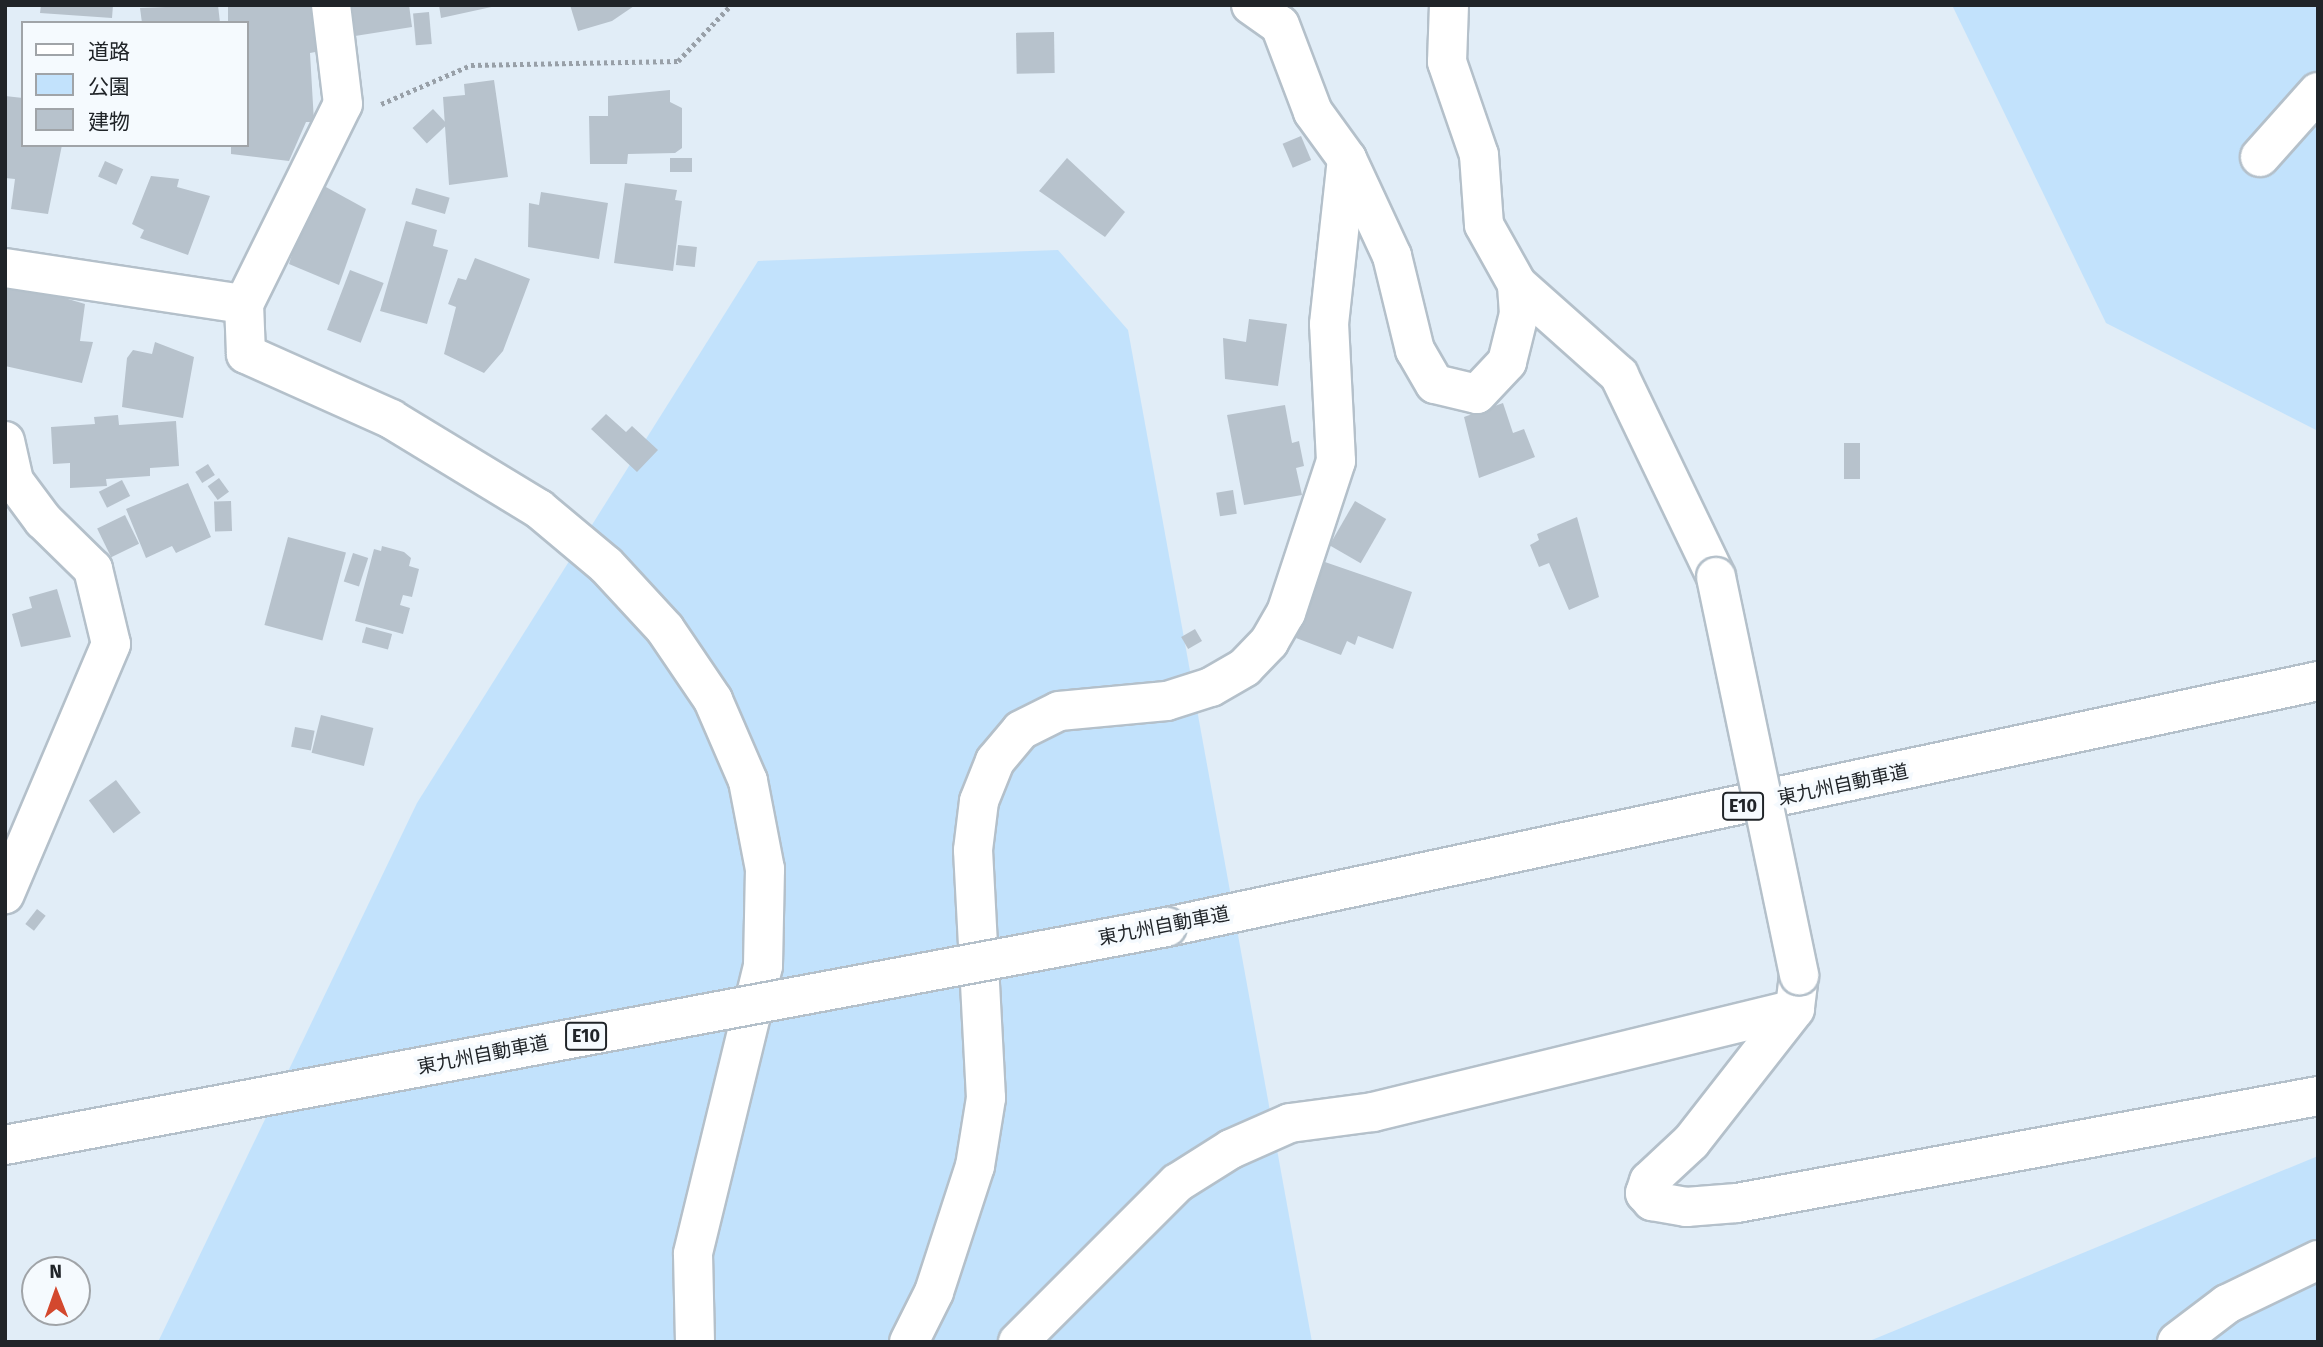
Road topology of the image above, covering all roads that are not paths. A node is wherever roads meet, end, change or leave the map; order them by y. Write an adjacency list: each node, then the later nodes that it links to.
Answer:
1 (331, 5): 9 (main road)
2 (1251, 5): 6 (main road)
3 (1448, 5): 8 (main road)
4 (2318, 92): 5 (main road)
5 (2260, 157)
6 (1347, 159): 8 (main road); 19 (main road)
7 (5, 268): 9 (main road)
8 (1517, 284): 14 (main road, bridge)
9 (244, 304): 18 (main road)
10 (5, 442): 11 (main road)
11 (10, 481): 13 (main road)
12 (2318, 681): 16 (main road, 東九州自動車道 / E10, bridge)
13 (5, 894)
14 (1797, 992): 15 (main road); 20 (main road)
15 (2318, 1096)
16 (5, 1145)
17 (2318, 1260): 21 (main road)
18 (695, 1342)
19 (909, 1342)
20 (1018, 1342)
21 (2177, 1342)

